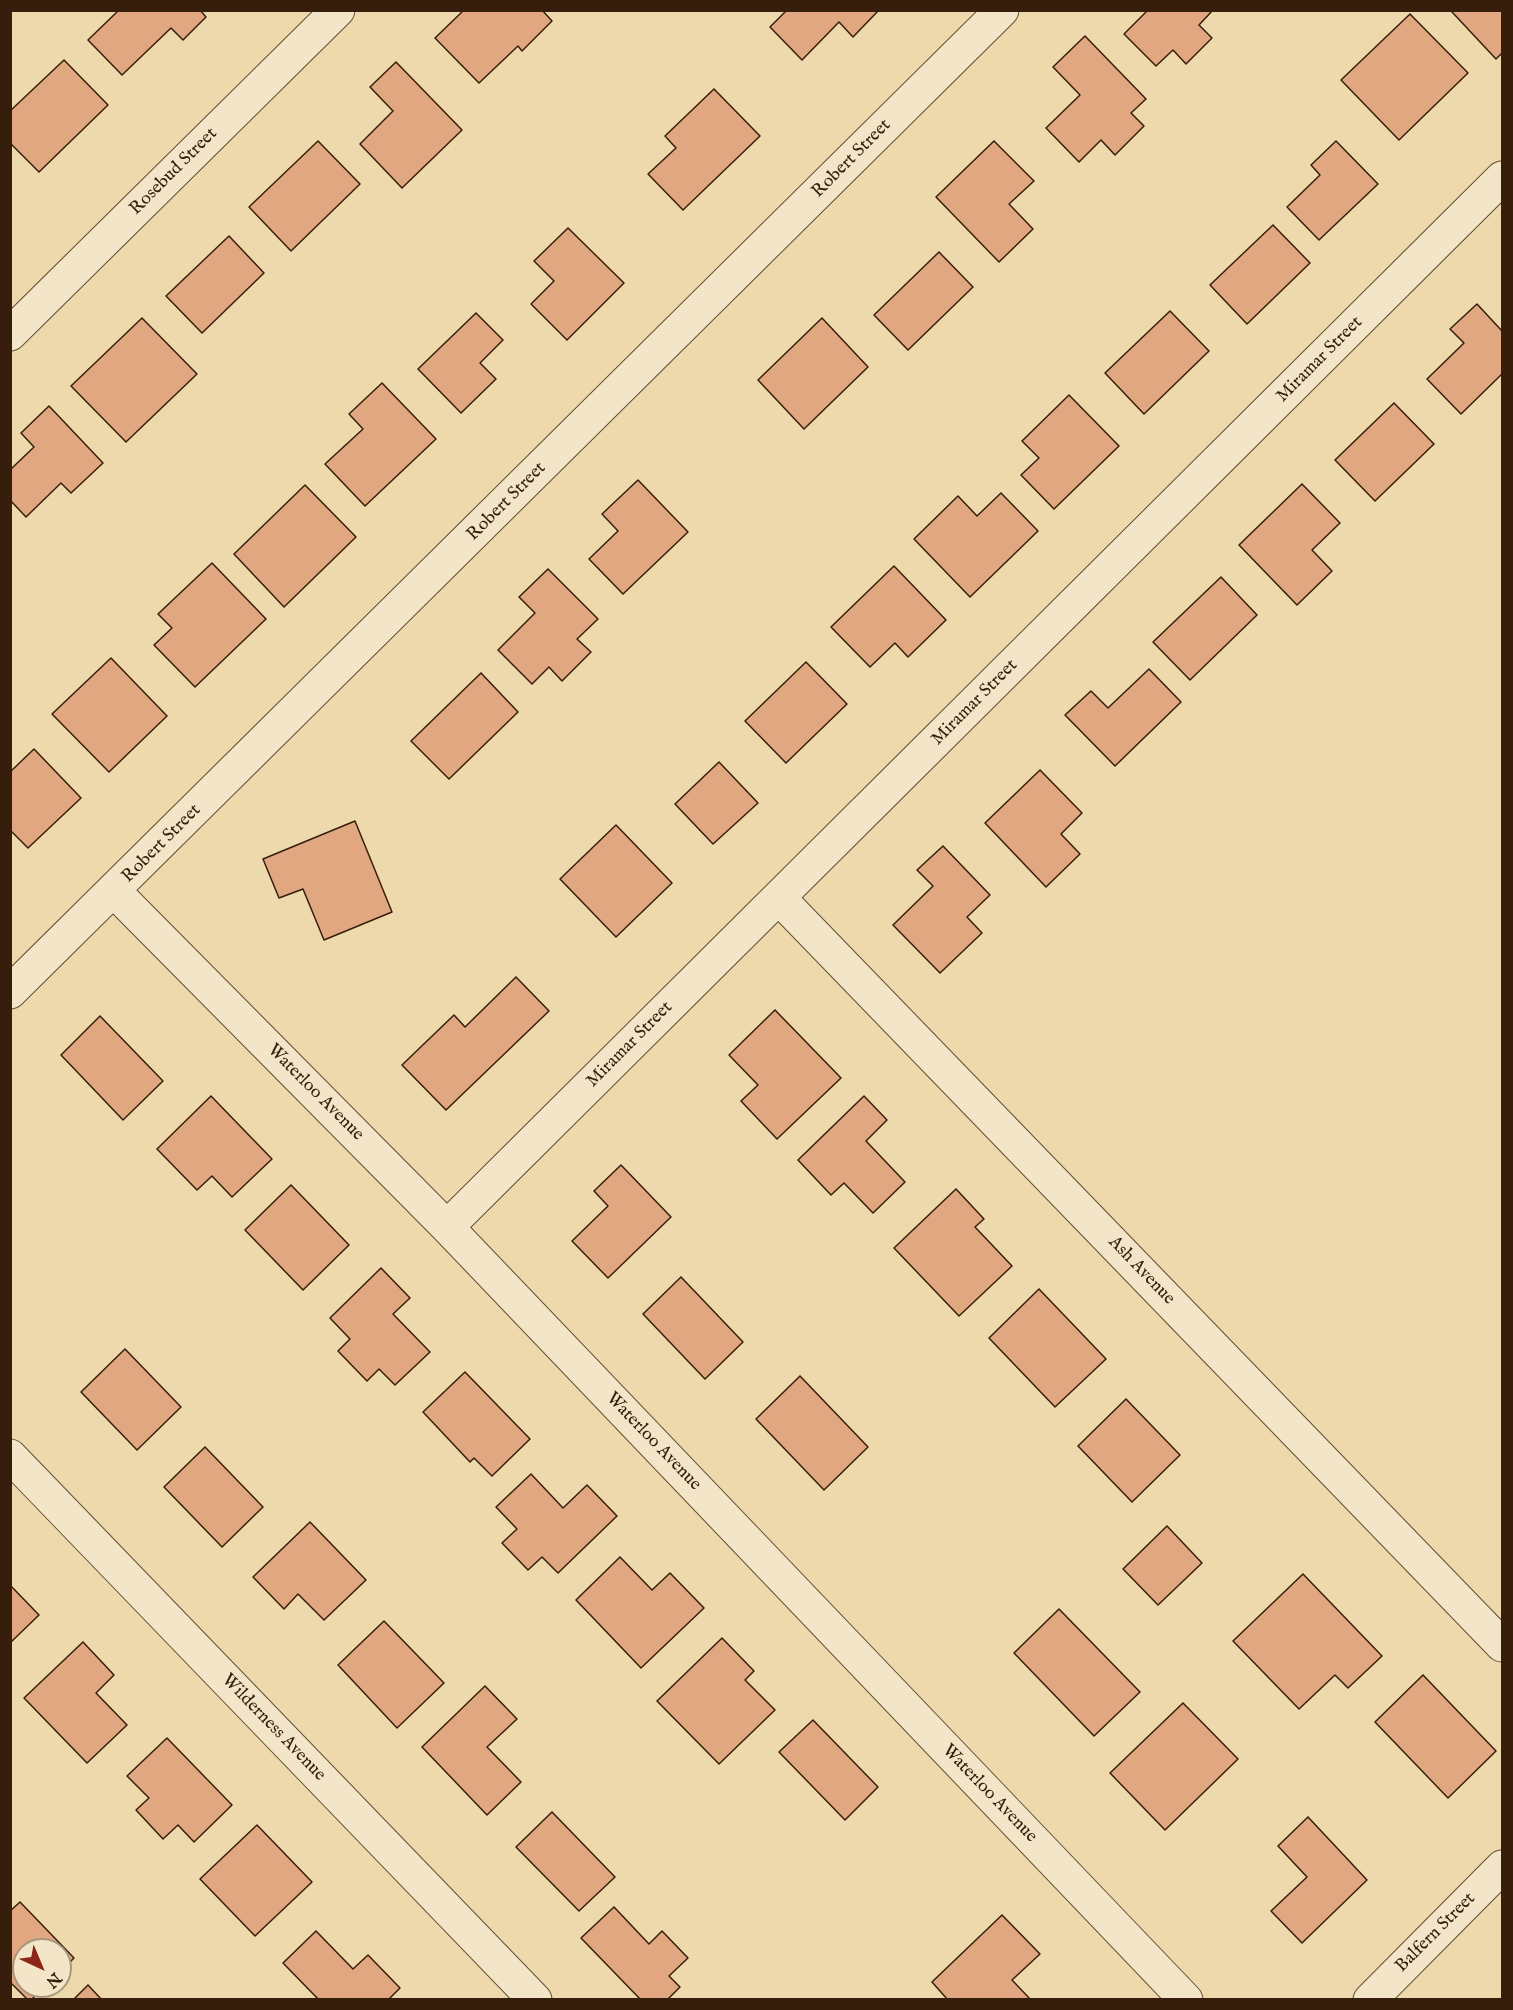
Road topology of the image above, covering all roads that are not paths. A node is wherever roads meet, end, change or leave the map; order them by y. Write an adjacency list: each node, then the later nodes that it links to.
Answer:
1 (338, 10): 4 (street, Rosebud Street)
2 (1002, 10): 5 (street, Robert Street)
3 (1503, 178): 6 (street, Miramar Street)
4 (10, 334)
5 (114, 891): 7 (street, Robert Street); 8 (street, Waterloo Avenue)
6 (779, 898): 8 (street, Miramar Street); 10 (street, Ash Avenue)
7 (10, 992)
8 (447, 1227): 13 (street, Waterloo Avenue)
9 (10, 1456): 12 (street, Wilderness Avenue)
10 (1503, 1645)
11 (1503, 1867): 14 (street, Balfern Street)
12 (535, 2000)
13 (1186, 2000)
14 (1370, 2000)

